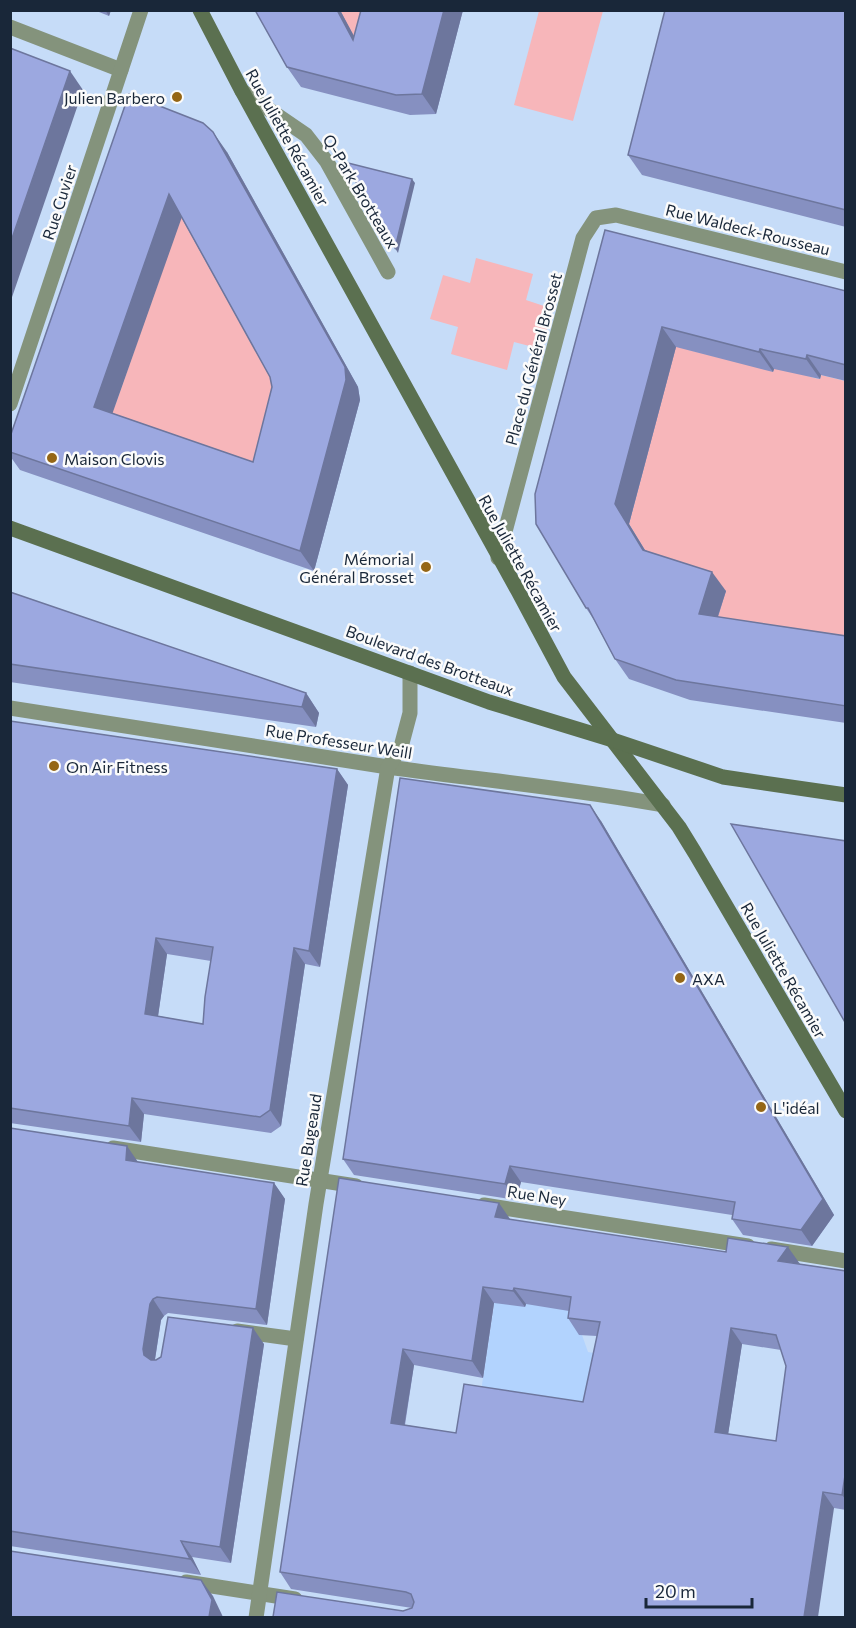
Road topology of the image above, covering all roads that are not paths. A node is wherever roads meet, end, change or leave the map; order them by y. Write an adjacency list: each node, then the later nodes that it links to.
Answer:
1 (141, 10): 4 (street, Rue Cuvier)
2 (200, 10): 5 (main road, Rue Juliette Récamier)
3 (10, 27): 4 (street)
4 (121, 70): 9 (street, Rue Cuvier)
5 (242, 91): 7 (street, Q-Park Brotteaux); 11 (main road, Rue Juliette Récamier)
6 (642, 221): 8 (street, Rue Waldeck-Rousseau); 11 (street, Place du Général Brosset)
7 (388, 272)
8 (846, 272)
9 (10, 404)
10 (10, 528): 12 (main road, Boulevard des Brotteaux)
11 (498, 558): 14 (main road, Rue Juliette Récamier)
12 (410, 673): 14 (main road, Boulevard des Brotteaux); 15 (street, Rue Bugeaud)
13 (10, 708): 15 (street, Rue Professeur Weill)
14 (613, 740): 16 (main road, Boulevard des Brotteaux); 17 (main road, Rue Juliette Récamier)
15 (388, 767): 17 (street, Rue Professeur Weill); 20 (street, Rue Bugeaud)
16 (846, 795)
17 (663, 805): 18 (main road, Rue Juliette Récamier)
18 (846, 1111)
19 (104, 1147): 20 (street)
20 (319, 1180): 21 (street); 25 (street, Rue Bugeaud)
21 (376, 1189)
22 (470, 1203): 23 (street, Rue Ney)
23 (846, 1261)
24 (218, 1329): 25 (street)
25 (296, 1340): 27 (street, Rue Bugeaud)
26 (169, 1579): 27 (street)
27 (260, 1593): 28 (street); 29 (street, Rue Bugeaud)
28 (304, 1600)
29 (256, 1617)

